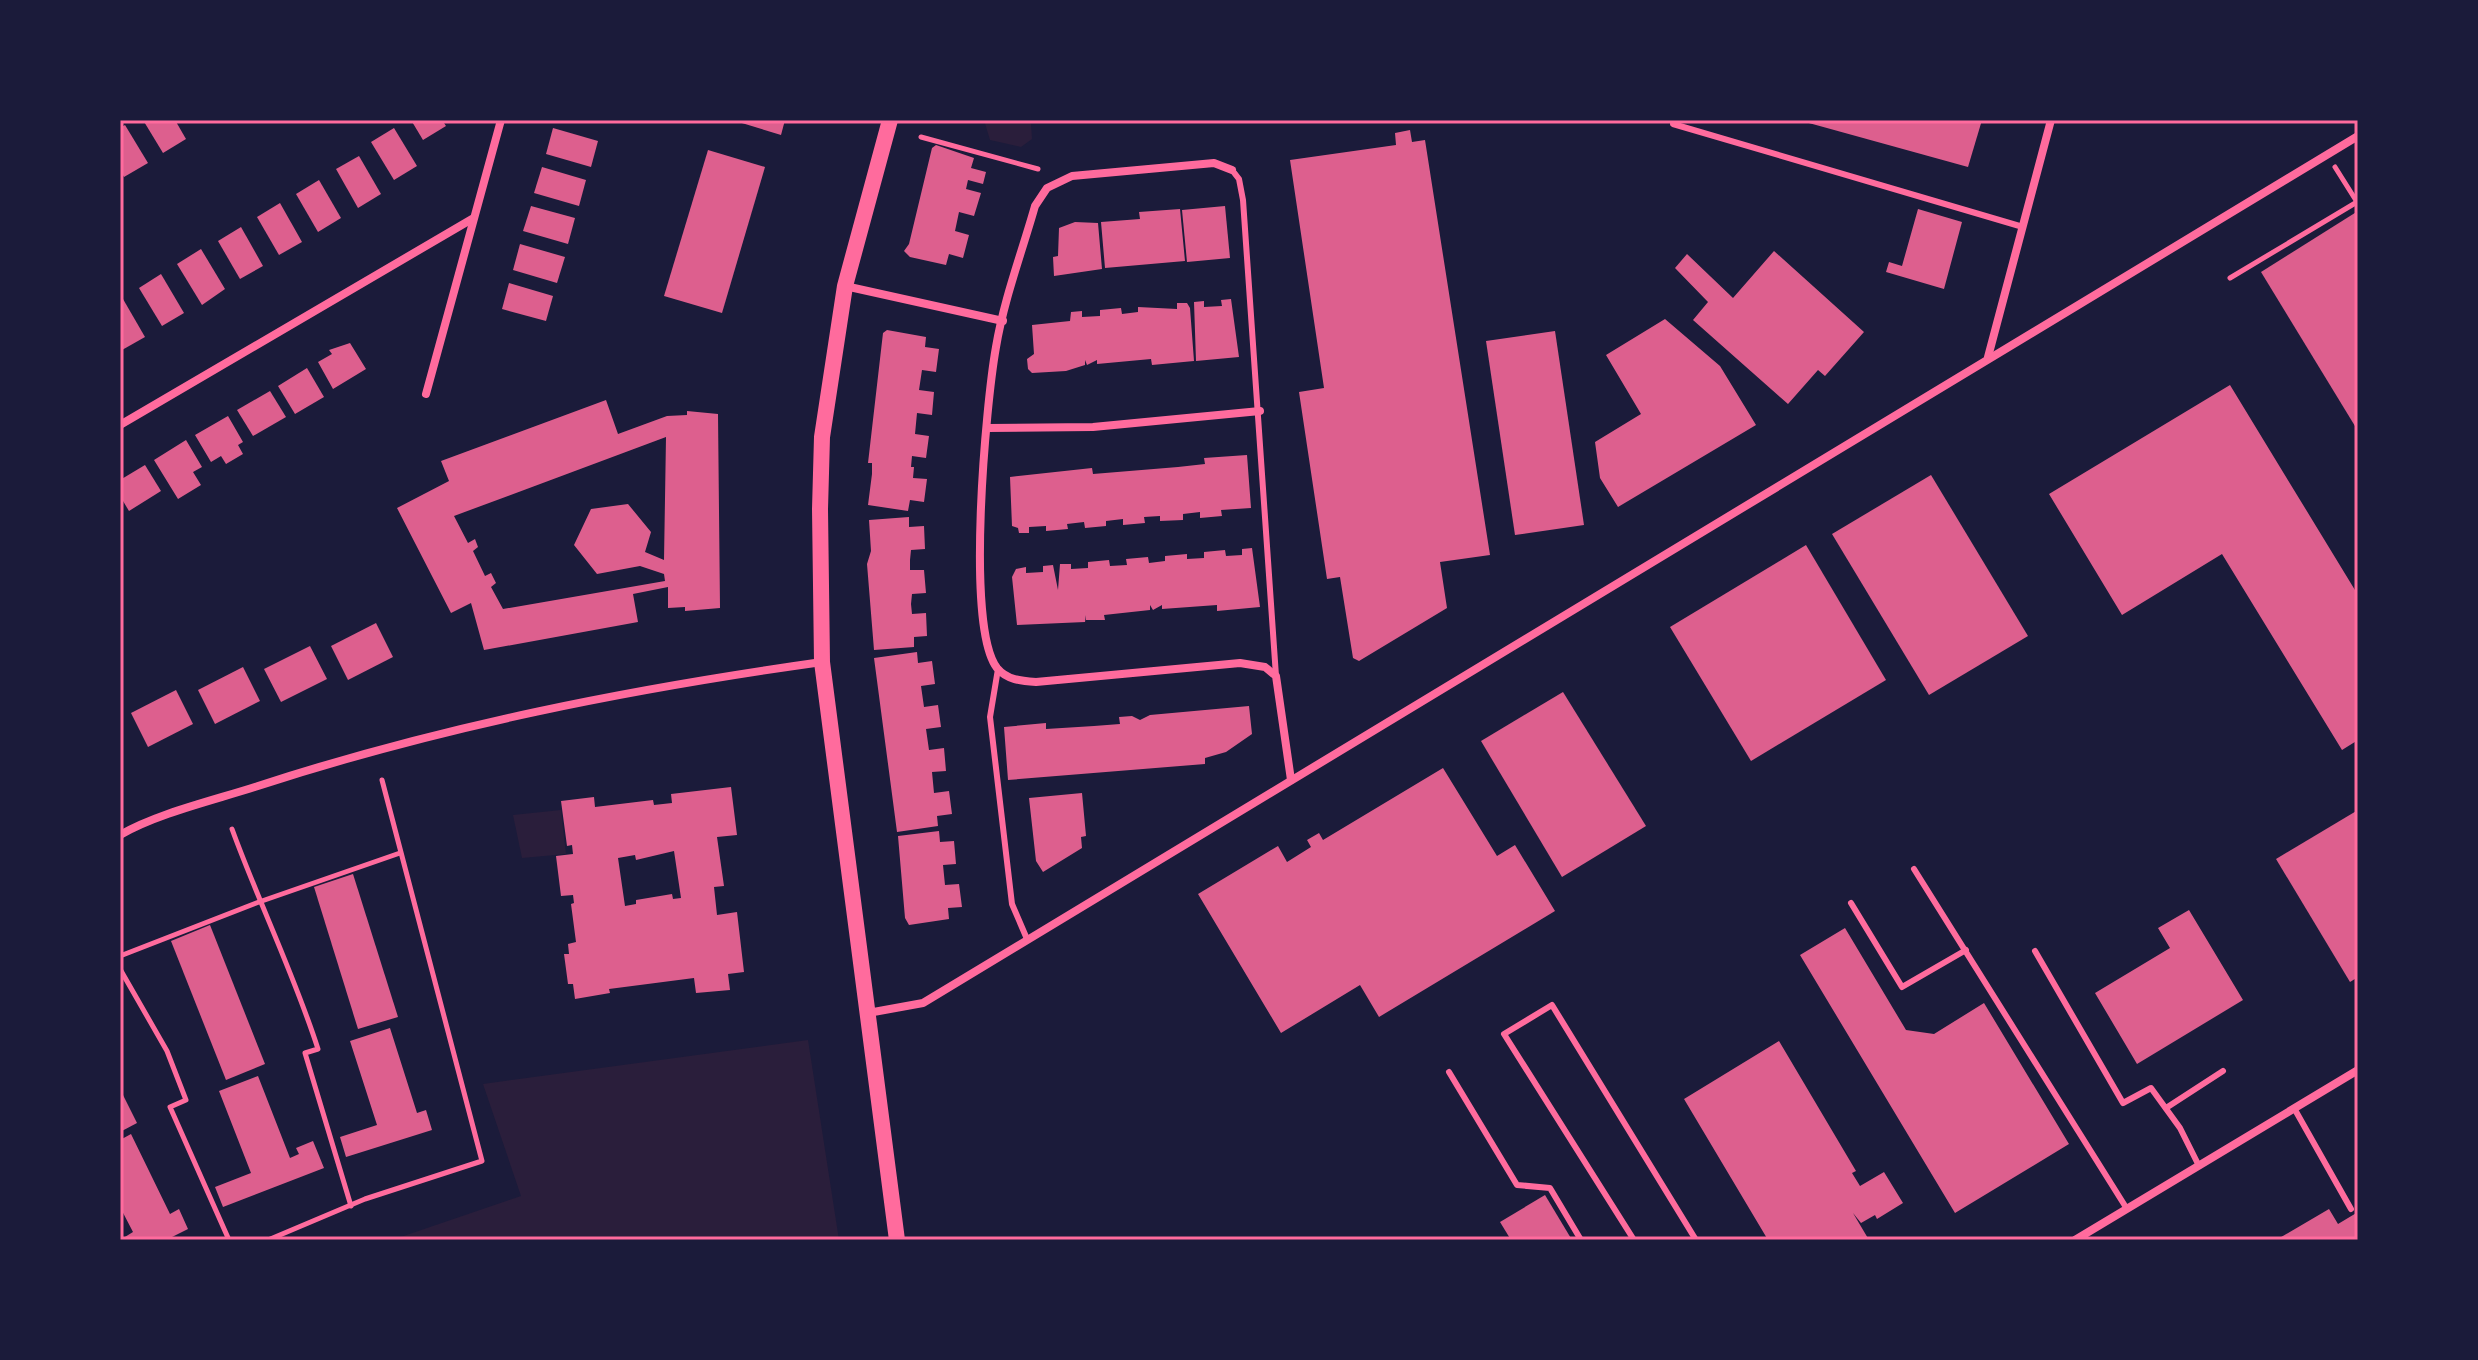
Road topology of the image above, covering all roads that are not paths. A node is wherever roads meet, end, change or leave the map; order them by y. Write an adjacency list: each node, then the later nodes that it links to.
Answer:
1 (501, 120): 7 (street)
2 (890, 120): 9 (main road)
3 (2051, 120): 8 (street)
4 (1671, 121): 8 (lane)
5 (2358, 136): 11 (street)
6 (1232, 170): 10 (street); 13 (lane)
7 (472, 219): 12 (street); 14 (street)
8 (2023, 227): 11 (street)
9 (845, 286): 10 (street); 16 (main road)
10 (1003, 321): 15 (street)
11 (1988, 357): 19 (street)
12 (426, 394)
13 (1260, 411): 15 (street); 18 (lane)
14 (120, 425)
15 (988, 428): 17 (street)
16 (822, 662): 21 (street); 27 (main road)
17 (998, 669): 18 (street); 24 (lane)
18 (1276, 676): 19 (street)
19 (1291, 780): 24 (street)
20 (120, 819): 21 (street)
21 (124, 833)
22 (1914, 869): 25 (lane)
23 (1851, 903): 25 (lane)
24 (1027, 939): 27 (street)
25 (1966, 950): 35 (lane)
26 (2035, 951): 32 (lane)
27 (868, 1013): 37 (main road)
28 (2223, 1071): 32 (lane)
29 (1449, 1072): 38 (lane)
30 (2356, 1072): 31 (lane); 33 (street)
31 (2358, 1082)
32 (2166, 1108): 34 (lane)
33 (2294, 1108): 34 (street); 36 (lane)
34 (2199, 1166): 35 (street)
35 (2127, 1209): 41 (street)
36 (2351, 1209)
37 (897, 1240)
38 (1581, 1240)
39 (1634, 1240): 40 (lane)
40 (1696, 1240)
41 (2075, 1240)

